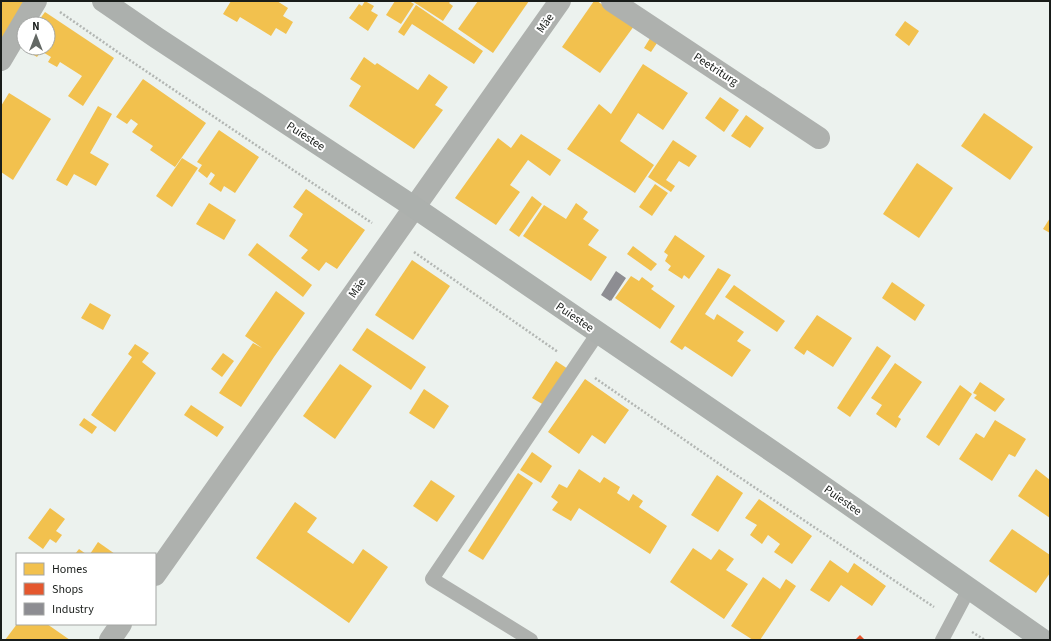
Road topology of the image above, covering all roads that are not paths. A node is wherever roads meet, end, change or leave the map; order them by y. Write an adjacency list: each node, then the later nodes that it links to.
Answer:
1 (36, 1): 5 (street)
2 (103, 1): 7 (main road, Puiestee)
3 (560, 1): 7 (street, Mäe)
4 (612, 1): 6 (street, Peetriturg)
5 (1, 60)
6 (819, 138)
7 (414, 207): 8 (main road, Puiestee); 9 (street, Mäe)
8 (598, 333): 10 (main road, Puiestee); 13 (lane)
9 (156, 574)
10 (969, 589): 14 (lane); 15 (main road, Puiestee)
11 (120, 625): 12 (street)
12 (110, 640)
13 (531, 640)
14 (942, 640)
15 (1043, 640)

